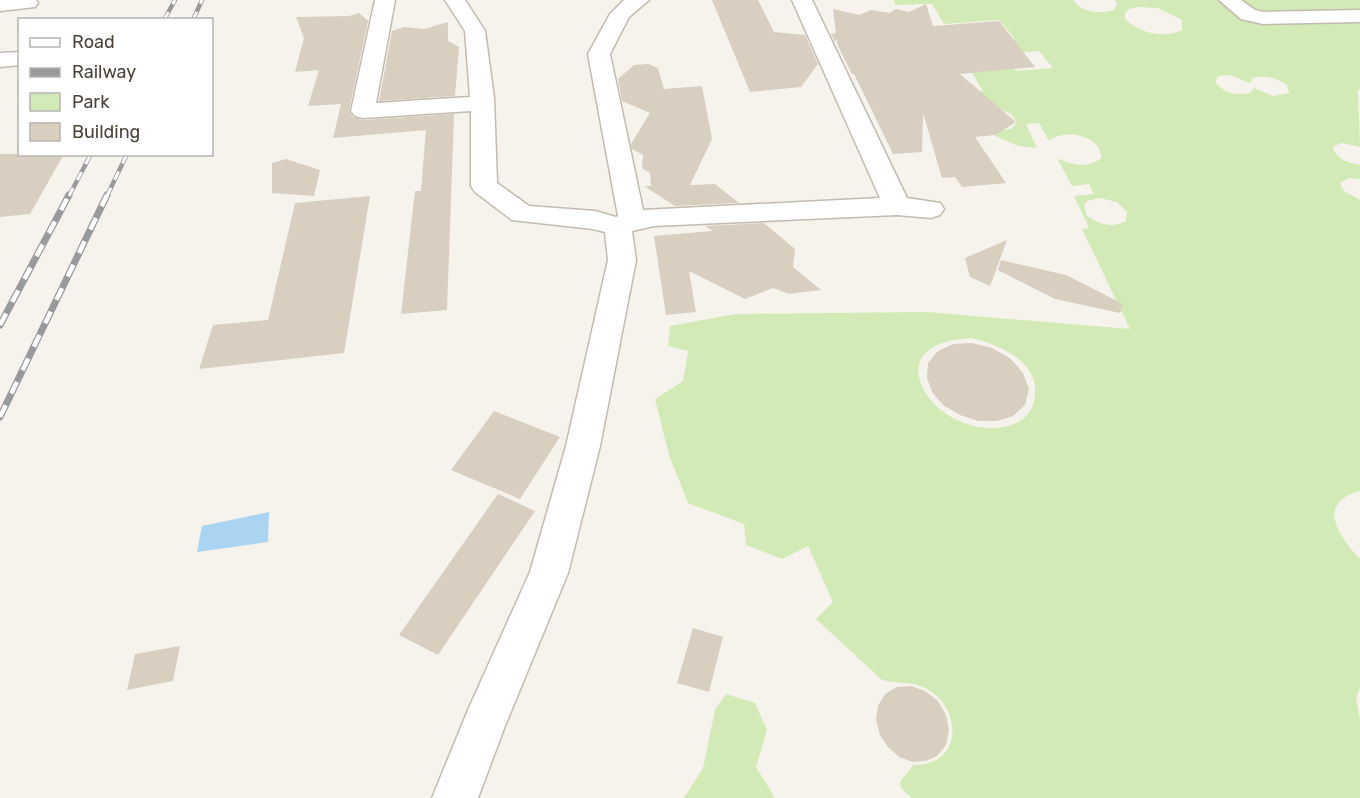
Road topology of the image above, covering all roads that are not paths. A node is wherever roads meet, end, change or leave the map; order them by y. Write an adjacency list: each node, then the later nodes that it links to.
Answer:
1 (385, 0): 11 (lane)
2 (455, 0): 11 (lane)
3 (639, 0): 14 (lane)
4 (802, 0): 12 (lane)
5 (1228, 0): 8 (lane)
6 (28, 3): 7 (lane)
7 (0, 5)
8 (1360, 16)
9 (18, 58): 10 (lane)
10 (0, 60)
11 (482, 103): 14 (lane)
12 (897, 206): 13 (lane); 14 (lane)
13 (932, 209)
14 (625, 224): 15 (lane)
15 (455, 798)

